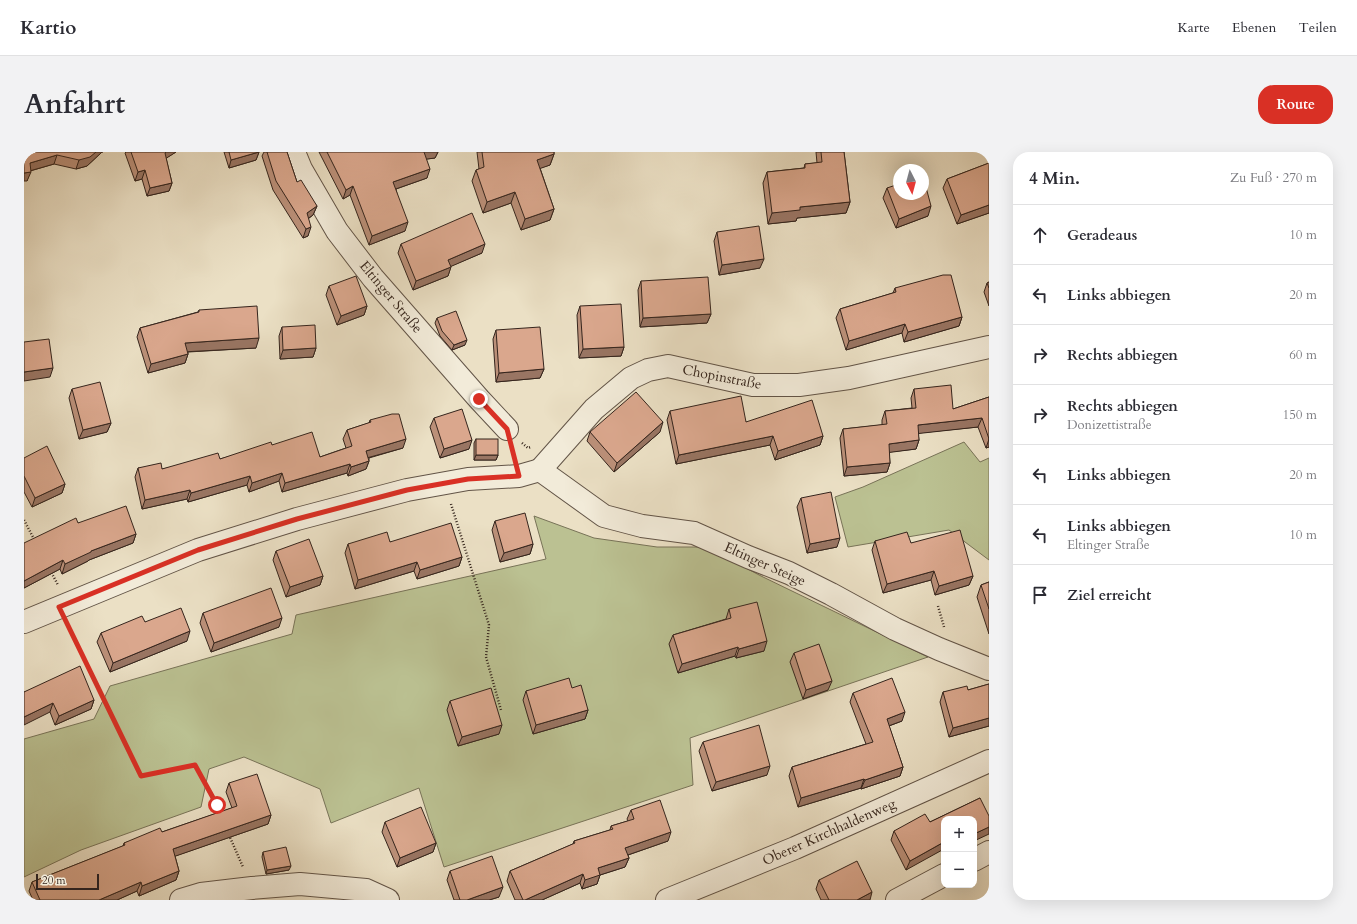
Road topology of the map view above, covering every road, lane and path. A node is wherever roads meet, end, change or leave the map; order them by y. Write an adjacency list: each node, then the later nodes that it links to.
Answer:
1 (294, 152): 3 (street, Eltinger Straße)
2 (989, 347): 4 (street, Chopinstraße)
3 (507, 429)
4 (540, 470): 5 (street); 11 (street, Eltinger Steige)
5 (446, 490): 9 (street); 12 (path)
6 (24, 520): 7 (path)
7 (38, 548)
8 (49, 569): 9 (path)
9 (63, 606): 10 (street); 14 (path)
10 (24, 622)
11 (989, 669)
12 (501, 710)
13 (989, 761): 22 (street, Oberer Kirchhaldenweg)
14 (222, 819)
15 (228, 832): 19 (path)
16 (989, 852): 17 (street)
17 (977, 858)
18 (941, 877): 23 (street)
19 (252, 888): 20 (street); 21 (street)
20 (181, 900)
21 (388, 900)
22 (667, 900)
23 (897, 900)

